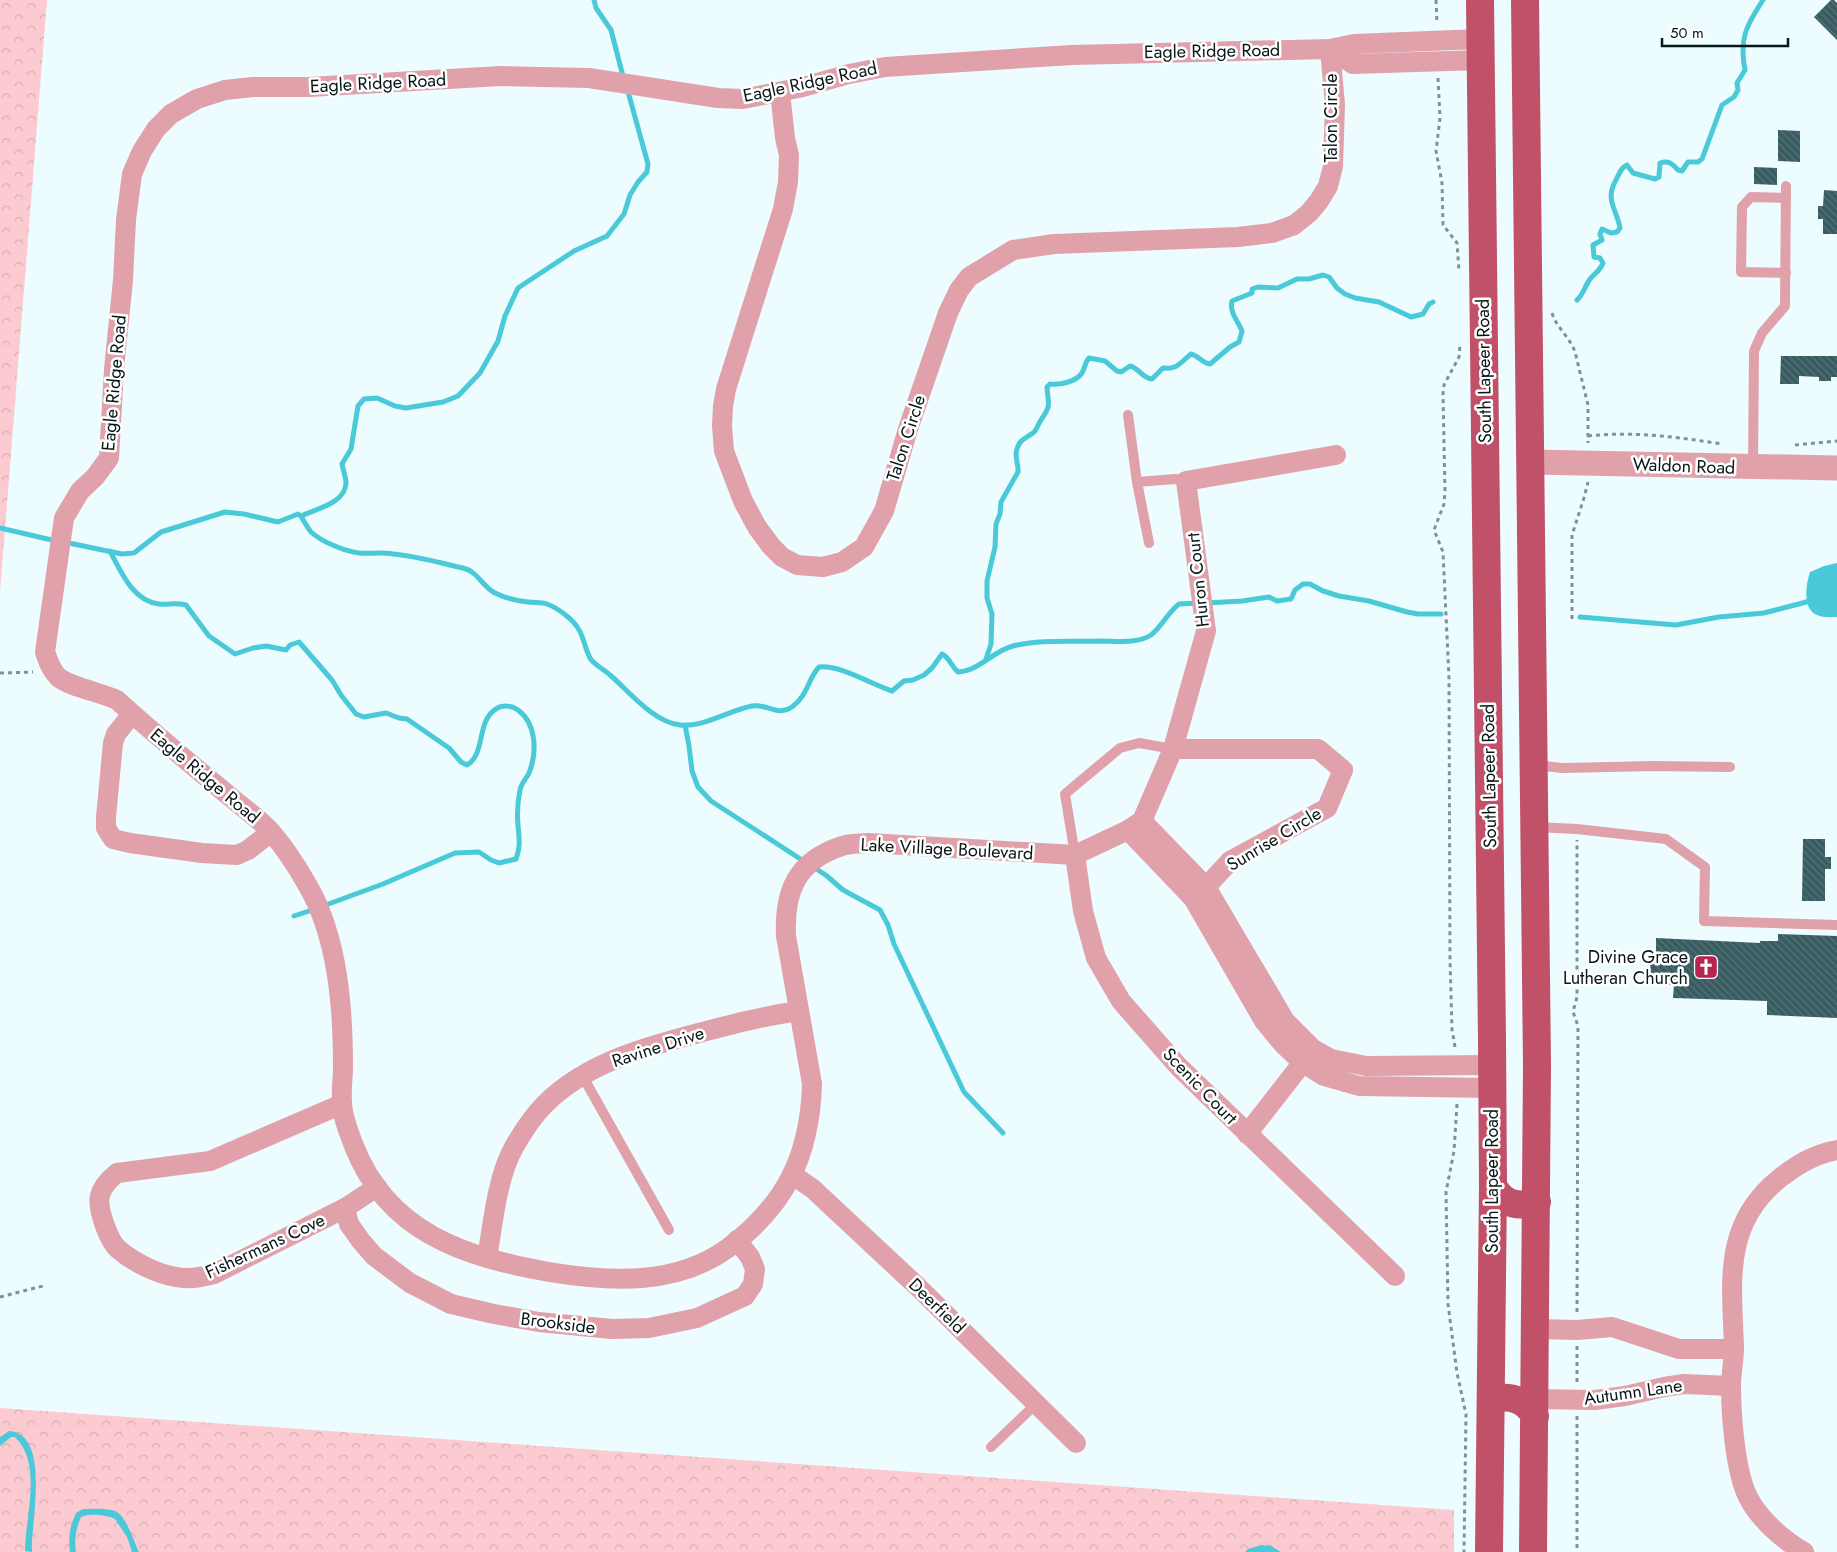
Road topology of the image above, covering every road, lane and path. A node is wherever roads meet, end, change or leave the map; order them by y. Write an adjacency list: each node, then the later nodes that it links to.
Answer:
1 (1436, 0): 4 (path)
2 (1480, 0): 6 (main road, South Lapeer Road)
3 (1525, 0): 7 (main road)
4 (1437, 25)
5 (1330, 49): 6 (street, Eagle Ridge Road); 9 (street, Eagle Ridge Road); 9 (street, Talon Circle)
6 (1480, 49): 7 (main road); 47 (main road, South Lapeer Road)
7 (1526, 51): 23 (main road)
8 (1438, 73): 13 (path)
9 (780, 92): 30 (street, Eagle Ridge Road)
10 (1786, 186): 11 (lane)
11 (1786, 198): 12 (lane); 12 (lane)
12 (1786, 273): 22 (lane)
13 (1460, 276)
14 (1550, 306): 17 (path)
15 (1461, 341): 44 (path)
16 (1128, 415): 27 (lane)
17 (1588, 436): 20 (path); 22 (path)
18 (1837, 441): 19 (path)
19 (1791, 446)
20 (1588, 450)
21 (1336, 455): 26 (street)
22 (1753, 458): 23 (street, Waldon Road); 24 (street, Waldon Road)
23 (1532, 462): 34 (main road)
24 (1837, 468)
25 (1588, 478): 29 (path)
26 (1186, 481): 27 (lane); 33 (street, Huron Court)
27 (1137, 482): 28 (lane)
28 (1149, 543)
29 (1572, 619)
30 (54, 671): 31 (path); 32 (street, Eagle Ridge Road)
31 (0, 673)
32 (132, 714): 38 (street, Eagle Ridge Road); 38 (street)
33 (1173, 749): 36 (street, Huron Court); 40 (lane); 41 (street, Sunrise Circle)
34 (1534, 765): 35 (lane); 37 (main road)
35 (1730, 767)
36 (1135, 825): 40 (street, Lake Village Boulevard); 41 (street)
37 (1535, 827): 42 (lane); 56 (main road)
38 (272, 832): 49 (street, Eagle Ridge Road)
39 (1577, 840): 64 (path)
40 (1075, 855): 43 (street, Lake Village Boulevard); 51 (street, Scenic Court)
41 (1199, 892): 45 (street)
42 (1837, 925)
43 (798, 1010): 46 (street, Ravine Drive); 50 (street, Lake Village Boulevard)
44 (1456, 1051)
45 (1308, 1056): 47 (street); 51 (street)
46 (582, 1075): 58 (lane); 60 (street, Ravine Drive)
47 (1492, 1076): 54 (main road, South Lapeer Road)
48 (1457, 1099): 76 (path)
49 (342, 1104): 55 (street, Eagle Ridge Road); 57 (street, Fishermans Cove)
50 (811, 1109): 53 (street, Eagle Ridge Road)
51 (1247, 1134): 61 (street, Scenic Court)
52 (1837, 1150): 67 (street)
53 (793, 1175): 59 (street, Eagle Ridge Road); 71 (street, Deerfield)
54 (1493, 1186): 56 (main road); 70 (main road, South Lapeer Road)
55 (377, 1187): 57 (street, Fishermans Cove); 60 (street, Eagle Ridge Road)
56 (1537, 1202): 65 (main road)
57 (345, 1208): 59 (street, Brookside)
58 (669, 1230)
59 (737, 1240): 60 (street, Eagle Ridge Road)
60 (487, 1258)
61 (1395, 1276)
62 (43, 1286): 63 (path)
63 (0, 1297)
64 (1577, 1314)
65 (1536, 1329): 67 (street); 72 (main road)
66 (1577, 1346): 68 (path)
67 (1734, 1349): 69 (street)
68 (1577, 1385)
69 (1731, 1386): 72 (street, Autumn Lane); 80 (street)
70 (1491, 1399): 72 (main road); 77 (main road, South Lapeer Road)
71 (1036, 1404): 74 (street, Deerfield); 75 (lane)
72 (1535, 1408): 78 (main road)
73 (1577, 1414): 79 (path)
74 (1076, 1443)
75 (991, 1447)
76 (1464, 1552)
77 (1489, 1552)
78 (1533, 1552)
79 (1577, 1552)
80 (1804, 1552)

